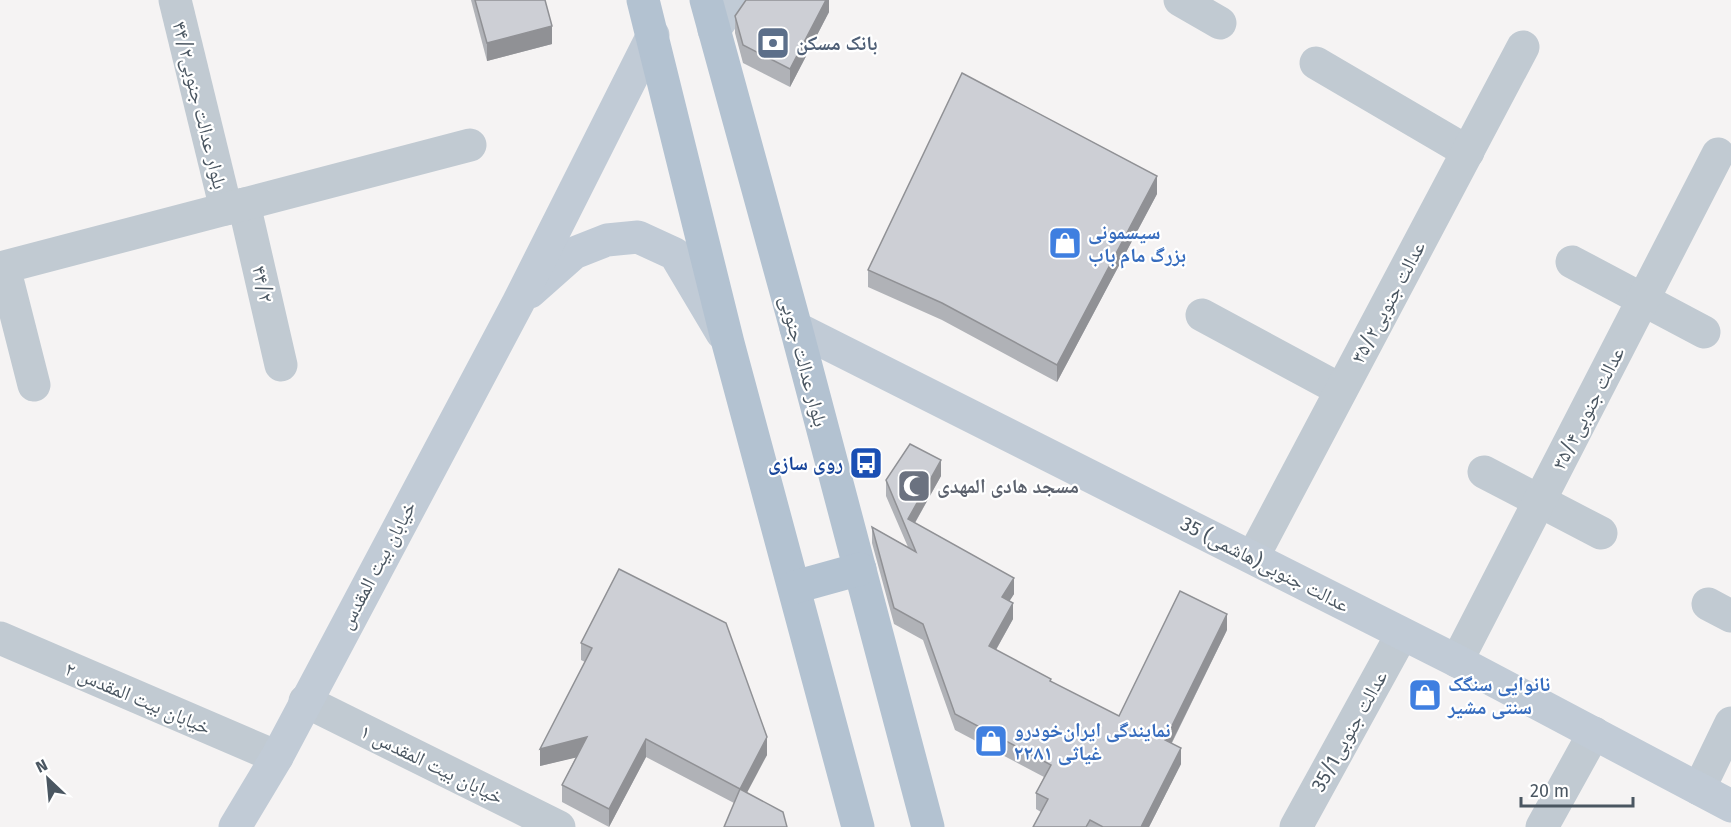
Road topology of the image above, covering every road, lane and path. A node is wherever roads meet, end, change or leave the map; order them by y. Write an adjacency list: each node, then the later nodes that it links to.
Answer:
1 (175, 0): 13 (street, بلوار عدالت جنوبی۴۴/۲)
2 (643, 0): 7 (main road)
3 (735, 0): 5 (street)
4 (1180, 0): 6 (street)
5 (710, 15): 18 (main road, بلوار عدالت جنوبی)
6 (1220, 23)
7 (652, 35): 16 (street, خیابان بیت المقدس); 20 (main road)
8 (1523, 47): 11 (street, عدالت جنوبی۳۵/۲)
9 (1316, 63): 11 (street)
10 (470, 145): 13 (street)
11 (1468, 152): 23 (street, عدالت جنوبی۳۵/۲)
12 (1718, 154): 15 (street, عدالت جنوبی۳۵/۴)
13 (235, 207): 21 (street, ۴۴/۲); 22 (street)
14 (1572, 262): 15 (street)
15 (1643, 300): 19 (street); 25 (street, عدالت جنوبی۳۵/۴)
16 (518, 303): 20 (street); 33 (street, خیابان بیت المقدس)
17 (1202, 315): 23 (street)
18 (796, 328): 27 (street, 35 عدالت جنوبی(هاشمی)); 28 (main road, بلوار عدالت جنوبی)
19 (1704, 333)
20 (728, 343): 29 (main road)
21 (281, 365)
22 (34, 385)
23 (1341, 390): 27 (street, عدالت جنوبی۳۵/۲)
24 (1484, 472): 25 (street)
25 (1540, 501): 26 (street); 32 (street, عدالت جنوبی۳۵/۴)
26 (1601, 534)
27 (1253, 557): 30 (street, 35 عدالت جنوبی(هاشمی))
28 (860, 569): 29 (main road); 42 (main road, بلوار عدالت جنوبی)
29 (795, 587): 41 (main road)
30 (1402, 634): 32 (street, 35 عدالت جنوبی(هاشمی)); 43 (street, 35/1عدالت جنوبی)
31 (0, 638): 36 (street, خیابان بیت المقدس ۲)
32 (1457, 662): 35 (street, 35 عدالت جنوبی(هاشمی))
33 (305, 701): 36 (street, خیابان بیت المقدس); 40 (street, خیابان بیت المقدس ۱)
34 (1731, 723): 37 (street)
35 (1594, 733): 37 (street, 35 عدالت جنوبی(هاشمی)); 44 (street)
36 (277, 757): 39 (street, خیابان بیت المقدس)
37 (1699, 789): 38 (street, 35 عدالت جنوبی(هاشمی))
38 (1731, 806)
39 (235, 827)
40 (559, 827)
41 (858, 827)
42 (928, 827)
43 (1296, 827)
44 (1542, 827)

